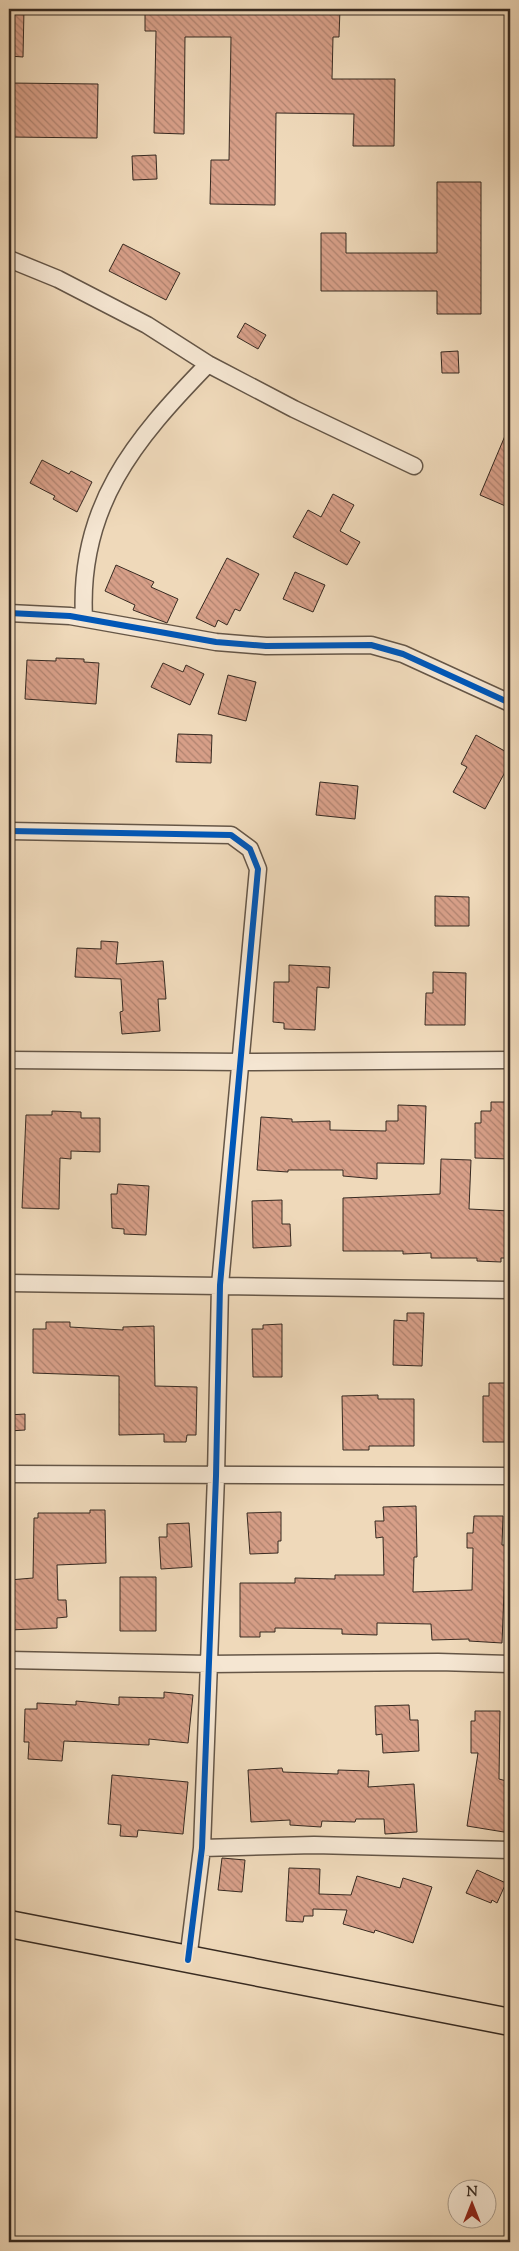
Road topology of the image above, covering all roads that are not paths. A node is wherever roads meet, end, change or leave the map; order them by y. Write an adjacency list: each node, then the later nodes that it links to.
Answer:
1 (9, 259): 2 (street)
2 (208, 364): 3 (street); 5 (street)
3 (414, 466)
4 (9, 613): 5 (street)
5 (84, 618): 6 (street)
6 (510, 703)
7 (9, 831): 10 (street)
8 (9, 1060): 10 (street)
9 (510, 1060): 10 (street)
10 (242, 1062): 12 (street)
11 (9, 1283): 12 (street)
12 (220, 1285): 13 (street); 15 (street)
13 (510, 1290)
14 (9, 1474): 15 (street)
15 (216, 1476): 16 (street); 18 (street)
16 (510, 1476)
17 (9, 1660): 18 (street)
18 (209, 1664): 19 (street); 20 (street)
19 (510, 1664)
20 (202, 1848): 21 (street); 23 (street)
21 (510, 1850)
22 (9, 1924): 23 (main road)
23 (188, 1960): 24 (main road)
24 (510, 2022)

